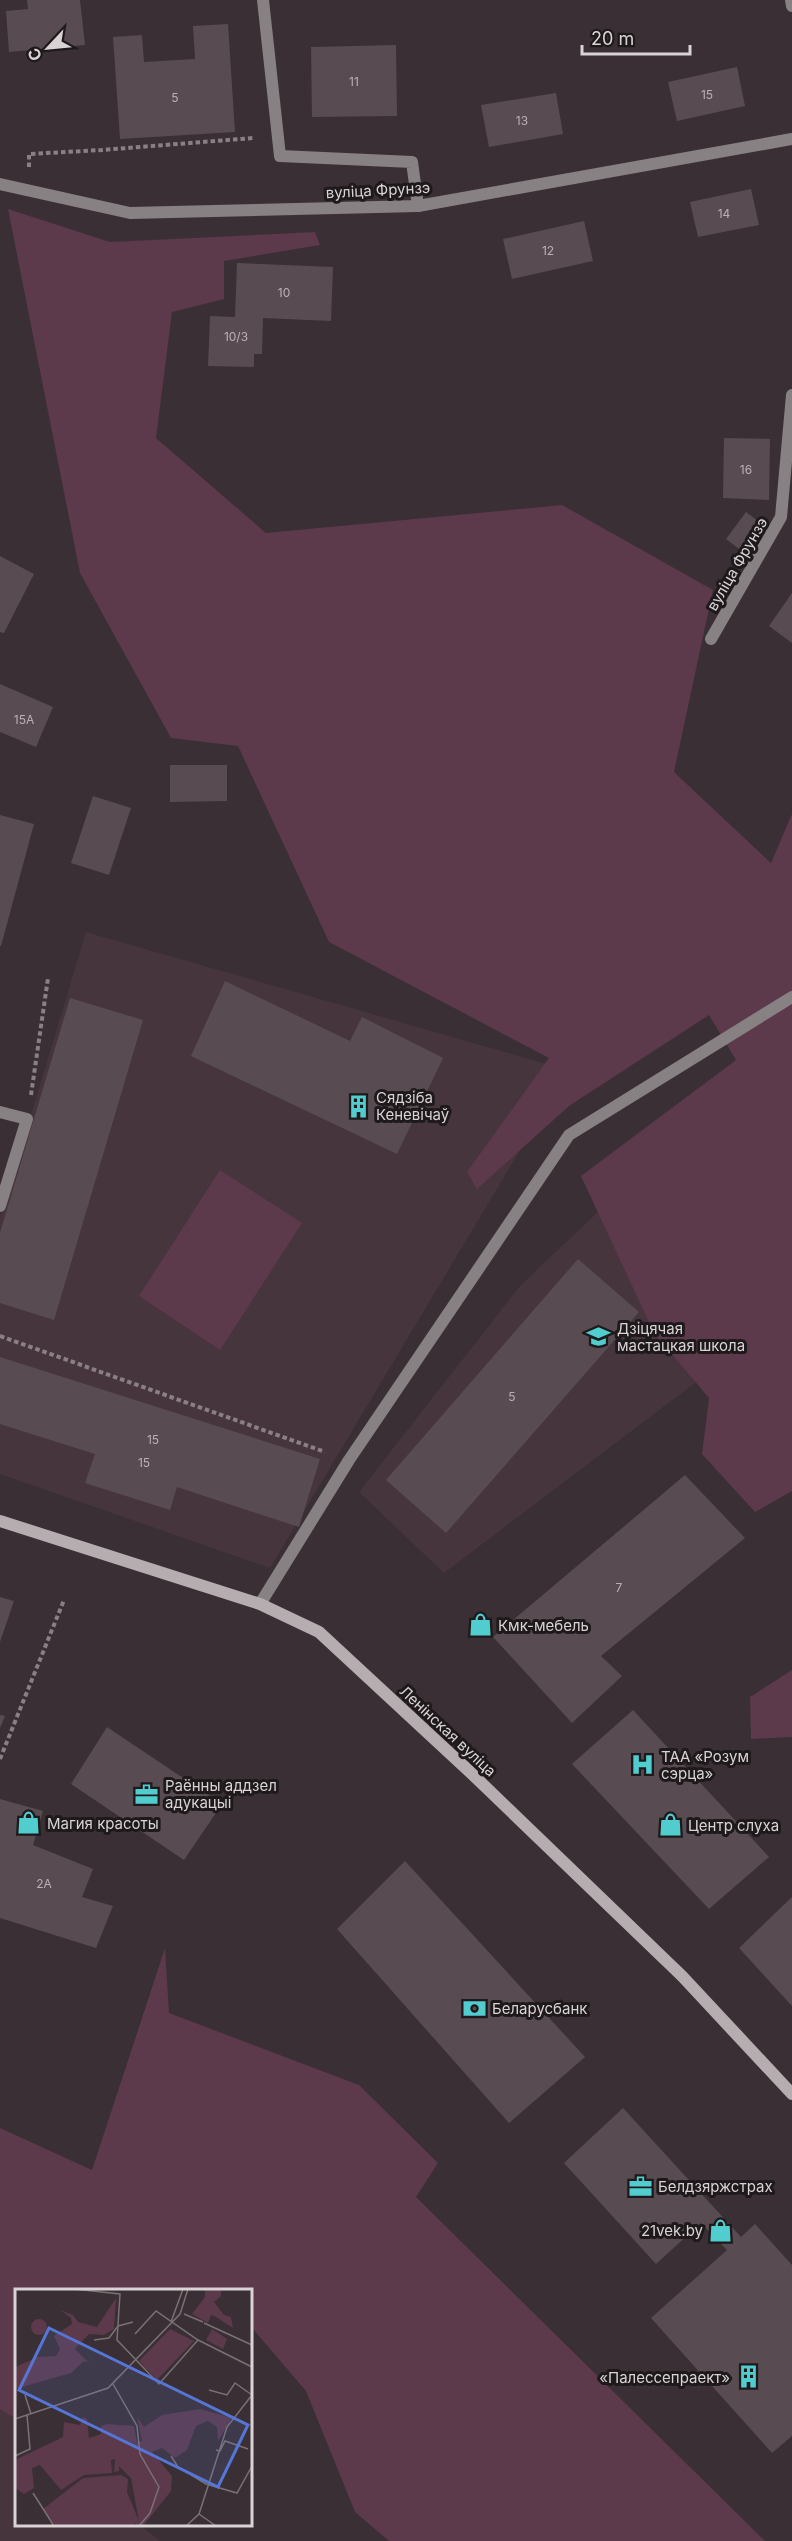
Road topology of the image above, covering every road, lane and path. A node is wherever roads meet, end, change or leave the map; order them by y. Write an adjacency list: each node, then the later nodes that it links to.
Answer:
1 (263, 0): 4 (street)
2 (791, 0): 3 (street)
3 (792, 6)
4 (278, 136): 6 (path); 8 (street)
5 (792, 139): 8 (street, вуліца Фрунзэ)
6 (29, 154)
7 (0, 184): 8 (street, вуліца Фрунзэ)
8 (418, 206)
9 (792, 395): 10 (street, вуліца Фрунзэ)
10 (711, 639)
11 (48, 978): 14 (path)
12 (792, 997): 17 (street)
13 (0, 1112): 14 (street)
14 (27, 1119): 15 (street)
15 (0, 1206)
16 (0, 1336): 17 (path)
17 (349, 1460): 20 (street)
18 (0, 1521): 20 (main road, Ленінская вуліца)
19 (64, 1600): 21 (path)
20 (260, 1604): 22 (main road, Ленінская вуліца)
21 (0, 1759)
22 (792, 2094)

